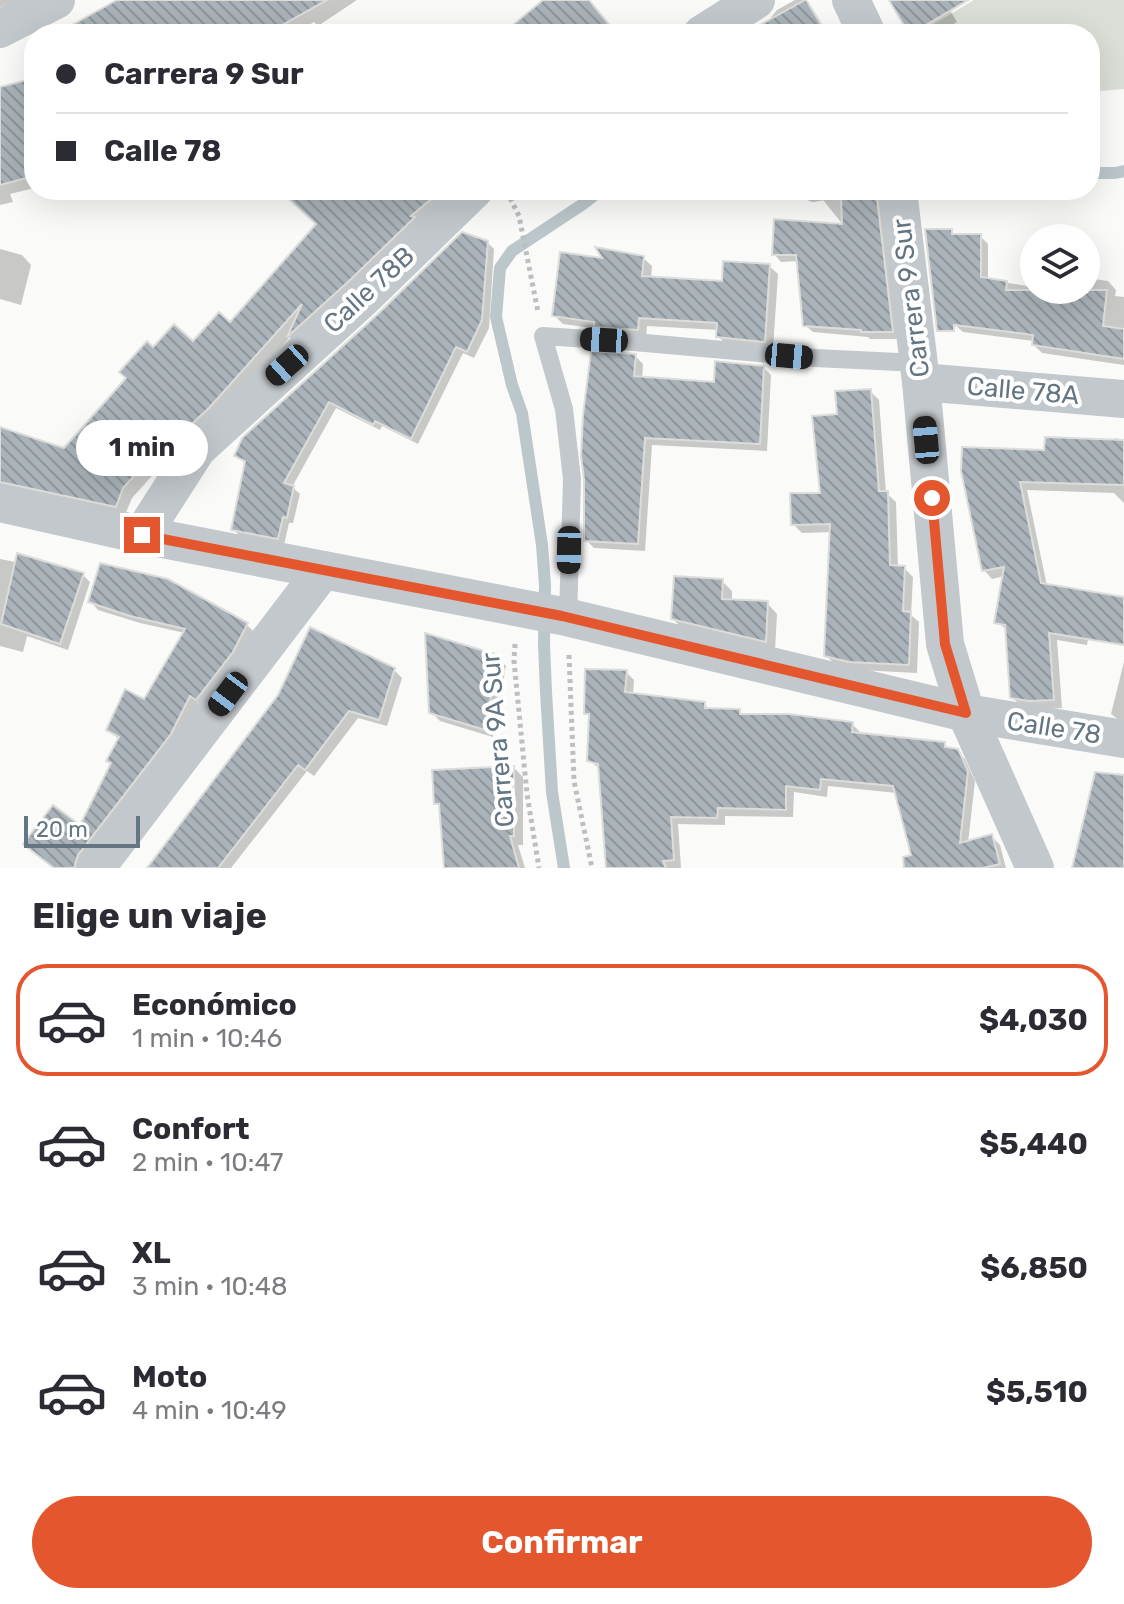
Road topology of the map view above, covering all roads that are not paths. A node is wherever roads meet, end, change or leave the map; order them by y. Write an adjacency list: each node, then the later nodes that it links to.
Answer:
1 (56, 0): 6 (street)
2 (756, 0): 4 (street)
3 (851, 0): 5 (street)
4 (718, 24)
5 (862, 24)
6 (0, 29)
7 (464, 200): 12 (street, Calle 78B)
8 (899, 200): 9 (street, Carrera 9 Sur)
9 (920, 372): 10 (street, Calle 78A); 14 (lane, Calle 78A); 15 (street, Carrera 9 Sur)
10 (1124, 399)
11 (0, 503): 12 (street, Calle 78)
12 (142, 535): 13 (street, Calle 78)
13 (323, 570): 14 (street, Calle 78); 17 (street)
14 (565, 617): 15 (street, Calle 78)
15 (966, 713): 16 (street, Calle 78); 18 (street, Carrera 9 Sur)
16 (1124, 739)
17 (96, 868)
18 (1035, 868)

